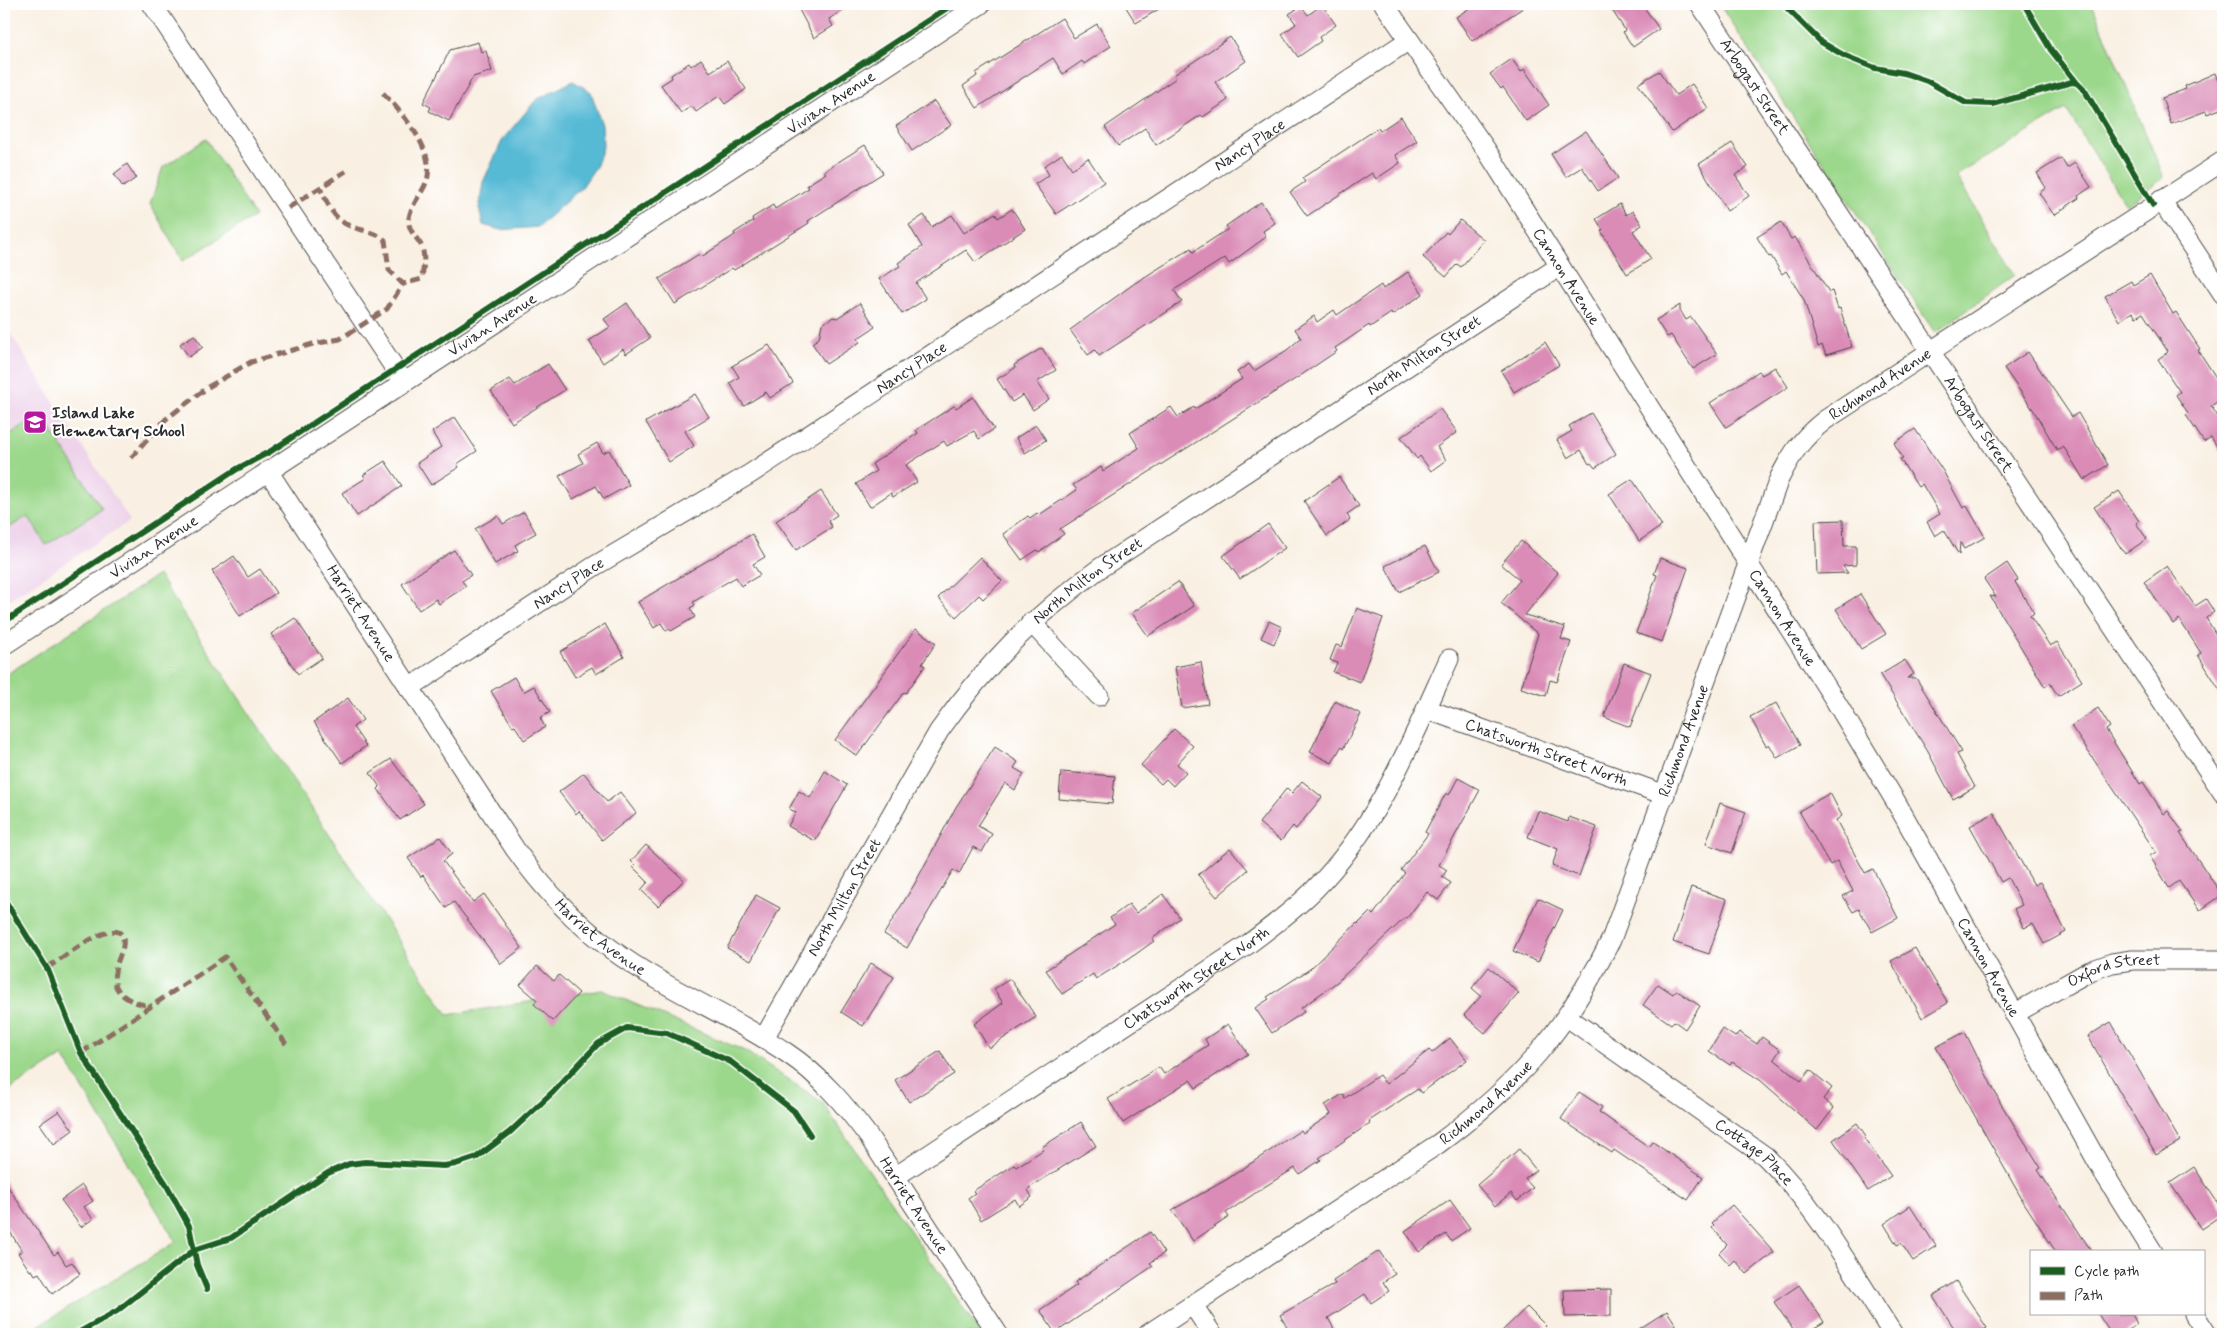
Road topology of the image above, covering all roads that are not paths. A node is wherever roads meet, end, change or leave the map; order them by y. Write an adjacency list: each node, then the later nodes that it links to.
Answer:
1 (152, 4): 11 (street)
2 (981, 4): 11 (street, Vivian Avenue)
3 (1384, 4): 5 (street, Cannon Avenue)
4 (1700, 4): 10 (street, Arbogast Street)
5 (1409, 40): 8 (street, Cannon Avenue); 17 (street, Nancy Place)
6 (2223, 161): 7 (street, Richmond Avenue)
7 (2161, 200): 9 (street); 10 (street, Richmond Avenue)
8 (1560, 266): 13 (street, Cannon Avenue); 14 (street, North Milton Street)
9 (2223, 294)
10 (1932, 350): 13 (street, Richmond Avenue); 20 (street, Arbogast Street)
11 (404, 382): 12 (street, Vivian Avenue)
12 (268, 471): 15 (street, Vivian Avenue); 17 (street, Harriet Avenue)
13 (1748, 564): 21 (street, Richmond Avenue); 23 (street, Cannon Avenue)
14 (1031, 622): 18 (street); 25 (street, North Milton Street)
15 (4, 645)
16 (1449, 659): 19 (street, Chatsworth Street North)
17 (409, 688): 25 (street, Harriet Avenue)
18 (1099, 696)
19 (1426, 709): 21 (street, Chatsworth Street North); 26 (street, Chatsworth Street North)
20 (2223, 794)
21 (1665, 795): 24 (street, Richmond Avenue)
22 (2223, 960): 23 (street, Oxford Street)
23 (2014, 1014): 27 (street, Cannon Avenue)
24 (1568, 1017): 28 (street, Richmond Avenue); 33 (street, Cottage Place)
25 (764, 1038): 26 (street, Harriet Avenue)
26 (895, 1177): 30 (street, Harriet Avenue)
27 (2152, 1250)
28 (1193, 1304): 31 (street, Richmond Avenue); 32 (street)
29 (2195, 1316): 34 (street)
30 (998, 1334)
31 (1148, 1334)
32 (1212, 1334)
33 (1893, 1334)
34 (2207, 1334)

